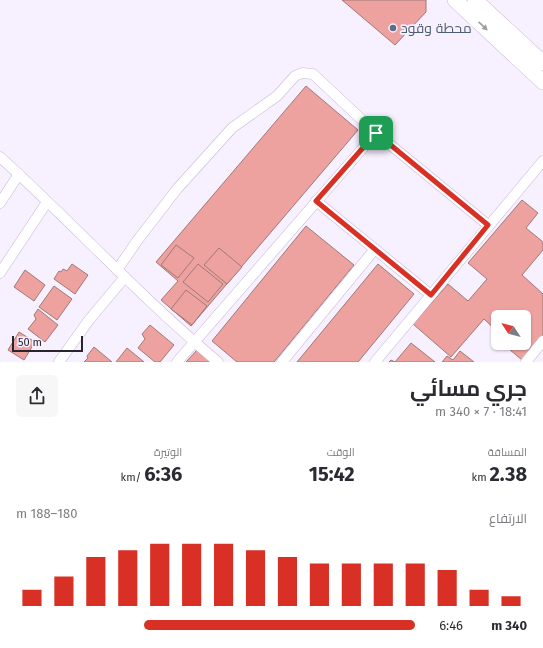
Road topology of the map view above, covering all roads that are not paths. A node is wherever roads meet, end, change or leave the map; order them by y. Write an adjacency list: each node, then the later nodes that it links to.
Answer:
1 (455, 0): 4 (highway, one-way to 4)
2 (476, 0): 3 (highway)
3 (543, 63)
4 (543, 82)
5 (376, 133): 9 (street); 12 (street); 14 (street)
6 (0, 157): 8 (street)
7 (543, 161): 12 (street)
8 (19, 174): 10 (street); 11 (street)
9 (316, 201): 13 (street); 19 (street)
10 (48, 202): 14 (street); 15 (street)
11 (0, 203)
12 (488, 225): 17 (street)
13 (375, 249): 17 (street); 23 (street)
14 (117, 270): 16 (street)
15 (0, 273)
16 (125, 277): 19 (street); 20 (street)
17 (431, 295): 24 (street)
18 (543, 341): 25 (street)
19 (194, 342): 21 (street); 22 (street)
20 (59, 362)
21 (177, 362)
22 (218, 362)
23 (282, 362)
24 (375, 362)
25 (526, 362)

